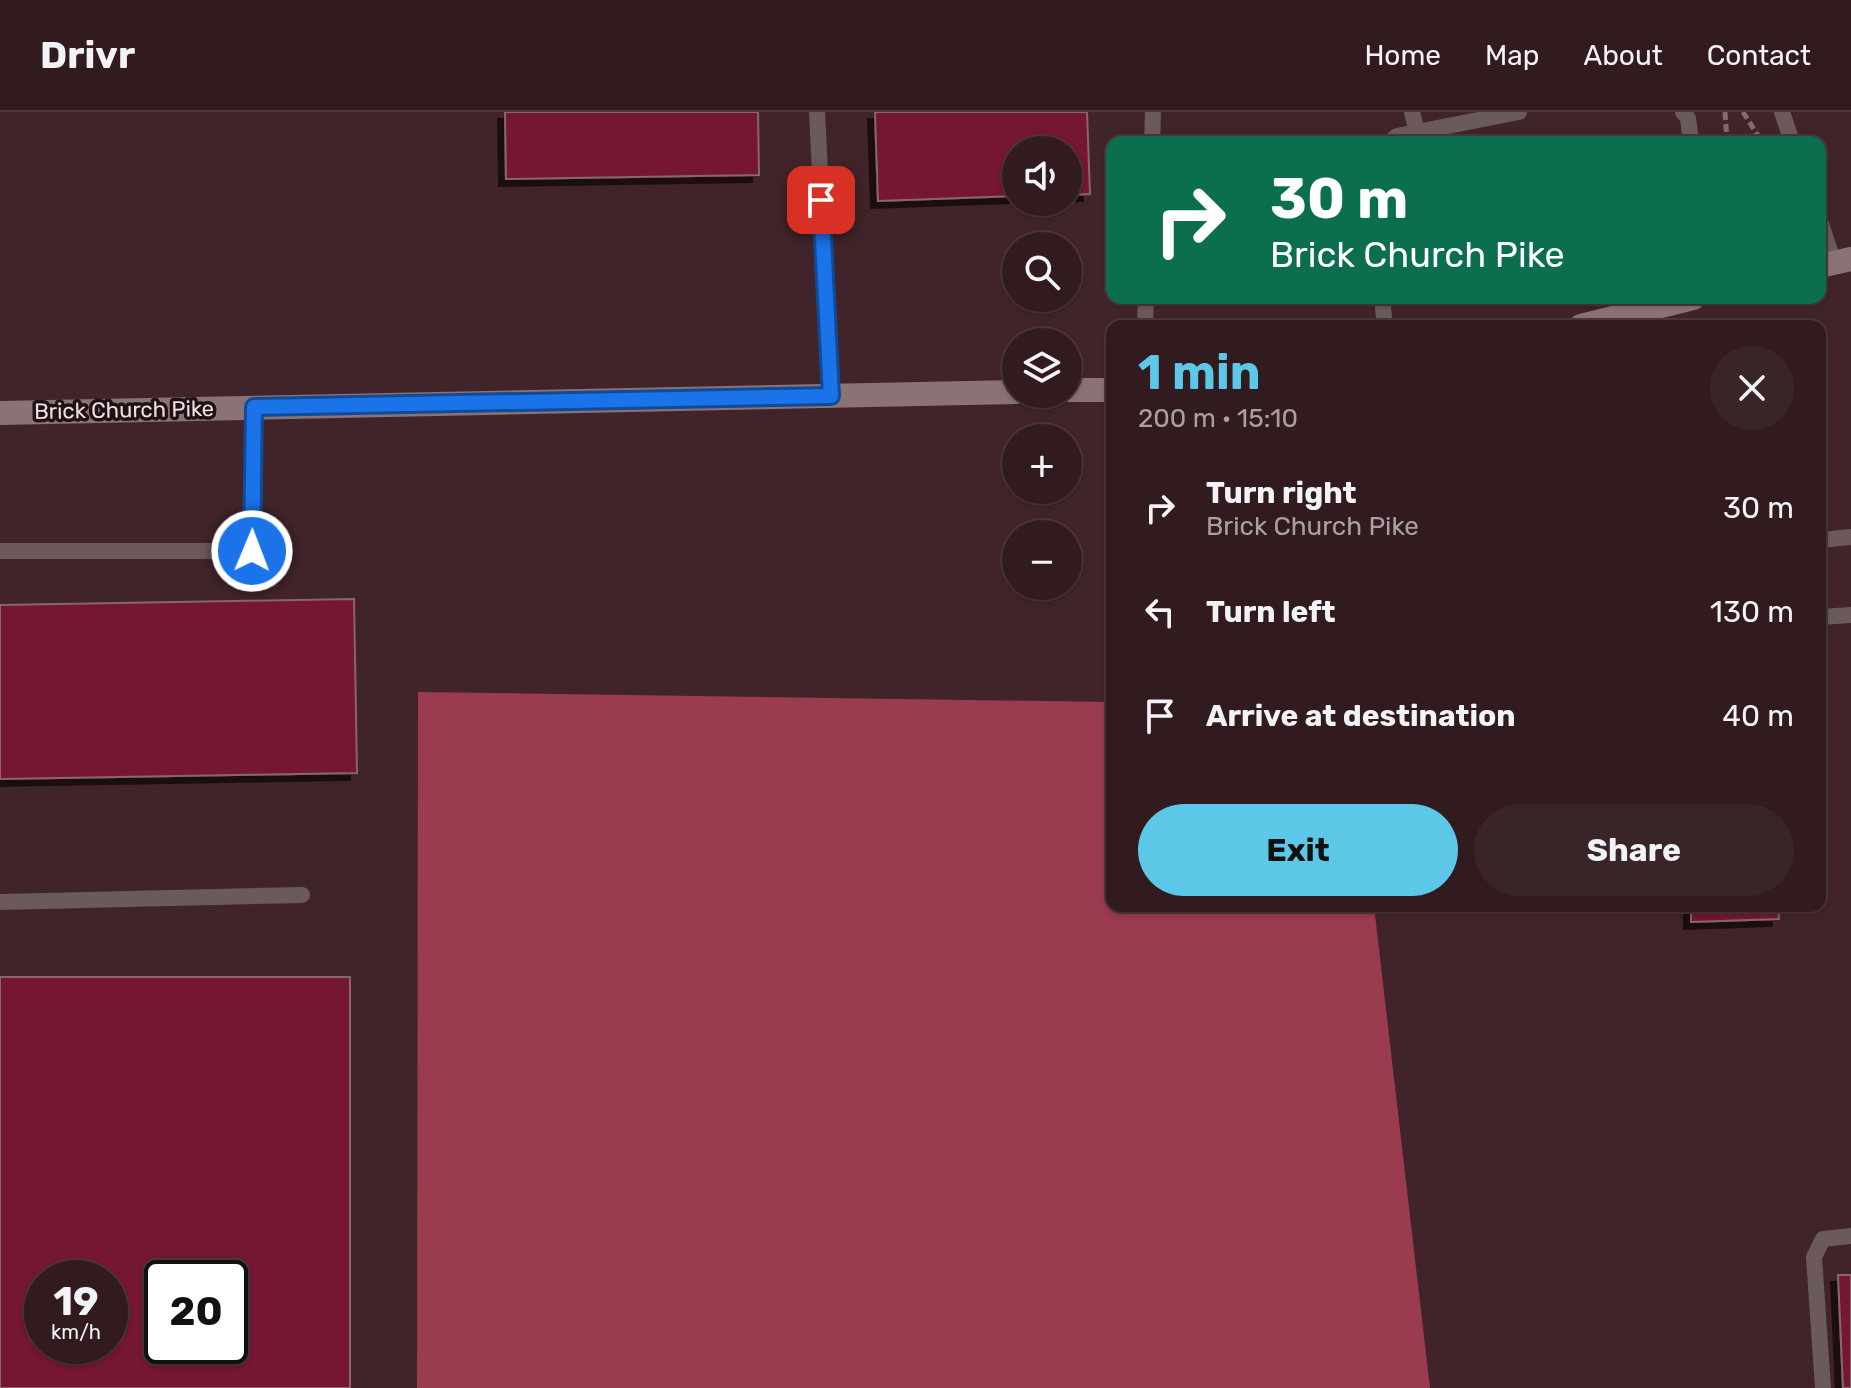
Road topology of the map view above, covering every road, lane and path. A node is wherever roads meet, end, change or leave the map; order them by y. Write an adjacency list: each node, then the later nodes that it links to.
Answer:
1 (817, 112): 23 (lane)
2 (1153, 112): 10 (lane)
3 (1412, 112): 9 (lane)
4 (1519, 112): 9 (lane)
5 (1683, 112): 12 (lane)
6 (1725, 112): 13 (path)
7 (1743, 112): 14 (path)
8 (1782, 112): 15 (lane)
9 (1417, 132): 11 (lane)
10 (1152, 136)
11 (1397, 136)
12 (1690, 136)
13 (1727, 136)
14 (1758, 136)
15 (1790, 136)
16 (1826, 238): 17 (lane)
17 (1835, 263)
18 (1669, 304): 19 (main road)
19 (1605, 320)
20 (1082, 390): 21 (main road)
21 (1106, 390)
22 (1002, 392): 23 (main road, Brick Church Pike)
23 (831, 396): 24 (main road, Brick Church Pike)
24 (254, 407): 25 (main road, Brick Church Pike); 28 (lane)
25 (0, 413)
26 (1851, 537): 27 (lane)
27 (1826, 539)
28 (0, 551)
29 (1851, 615): 30 (lane)
30 (1826, 617)
31 (302, 895): 32 (lane)
32 (0, 902)
33 (1851, 1236): 34 (lane)
34 (1823, 1388)

